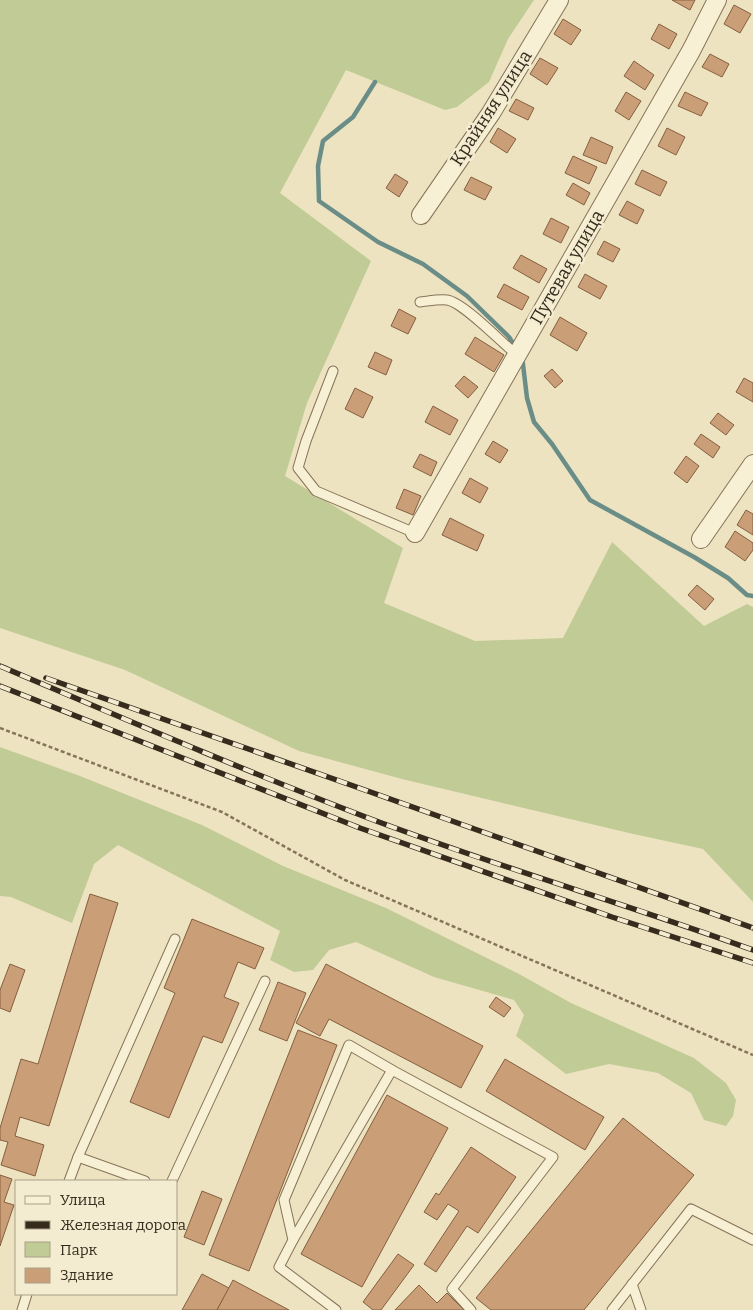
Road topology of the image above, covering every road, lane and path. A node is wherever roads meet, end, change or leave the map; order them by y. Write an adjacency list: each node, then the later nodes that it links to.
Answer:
1 (559, 0): 3 (street, Крайняя улица)
2 (717, 0): 5 (street, Путевая улица)
3 (421, 215)
4 (420, 302): 5 (lane)
5 (520, 350): 8 (street, Путевая улица)
6 (333, 371): 8 (lane)
7 (753, 464): 9 (street)
8 (415, 533)
9 (701, 539)
10 (0, 728): 13 (path)
11 (175, 939): 15 (lane)
12 (265, 981): 18 (lane)
13 (753, 1055)
14 (392, 1070): 19 (lane); 19 (lane); 25 (lane)
15 (78, 1157): 16 (lane); 17 (lane)
16 (69, 1180)
17 (142, 1180)
18 (172, 1180)
19 (293, 1240): 24 (lane)
20 (753, 1240): 21 (lane)
21 (632, 1284): 26 (lane); 27 (lane)
22 (28, 1295): 23 (lane)
23 (22, 1310)
24 (336, 1310)
25 (471, 1310)
26 (612, 1310)
27 (641, 1310)

